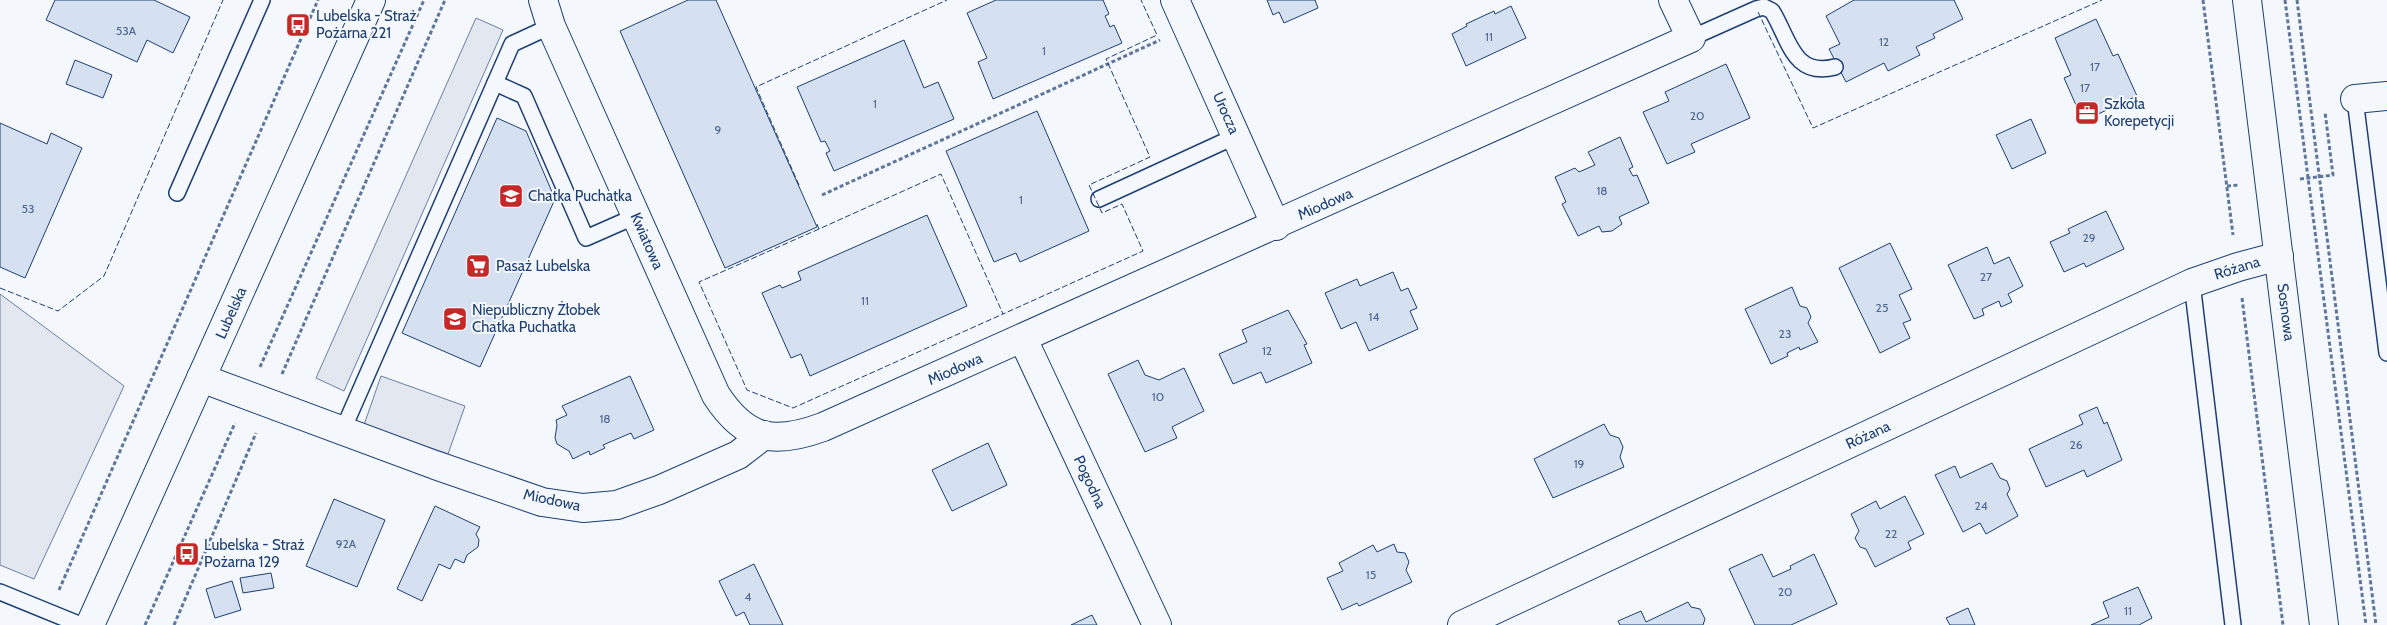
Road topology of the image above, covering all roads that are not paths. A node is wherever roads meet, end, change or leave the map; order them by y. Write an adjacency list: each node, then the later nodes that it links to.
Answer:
1 (262, 0): 14 (lane)
2 (371, 0): 22 (street, Lubelska)
3 (543, 0): 7 (street, Kwiatowa)
4 (1175, 0): 13 (street, Urocza)
5 (1673, 0): 8 (street)
6 (2247, 0): 18 (street, Sosnowa)
7 (551, 26): 10 (lane); 16 (street, Kwiatowa)
8 (1691, 38): 9 (lane); 17 (street, Miodowa)
9 (1835, 67)
10 (495, 83): 16 (lane); 23 (lane)
11 (2387, 96): 12 (street)
12 (2355, 100): 21 (lane)
13 (1236, 136): 15 (lane); 17 (street, Urocza)
14 (177, 193)
15 (1099, 199)
16 (636, 216): 24 (street, Kwiatowa)
17 (1276, 226): 20 (street, Miodowa)
18 (2279, 256): 19 (street, Różana); 31 (street, Sosnowa)
19 (2192, 283): 29 (street, Różana); 30 (lane)
20 (1023, 339): 24 (street, Miodowa); 28 (street, Pogodna)
21 (2387, 353)
22 (202, 378): 23 (street, Miodowa); 27 (street, Lubelska)
23 (342, 432): 24 (street, Miodowa)
24 (764, 435)
25 (0, 592): 26 (lane)
26 (81, 625)
27 (90, 625)
28 (1157, 625)
29 (1462, 625)
30 (2233, 625)
31 (2324, 625)

